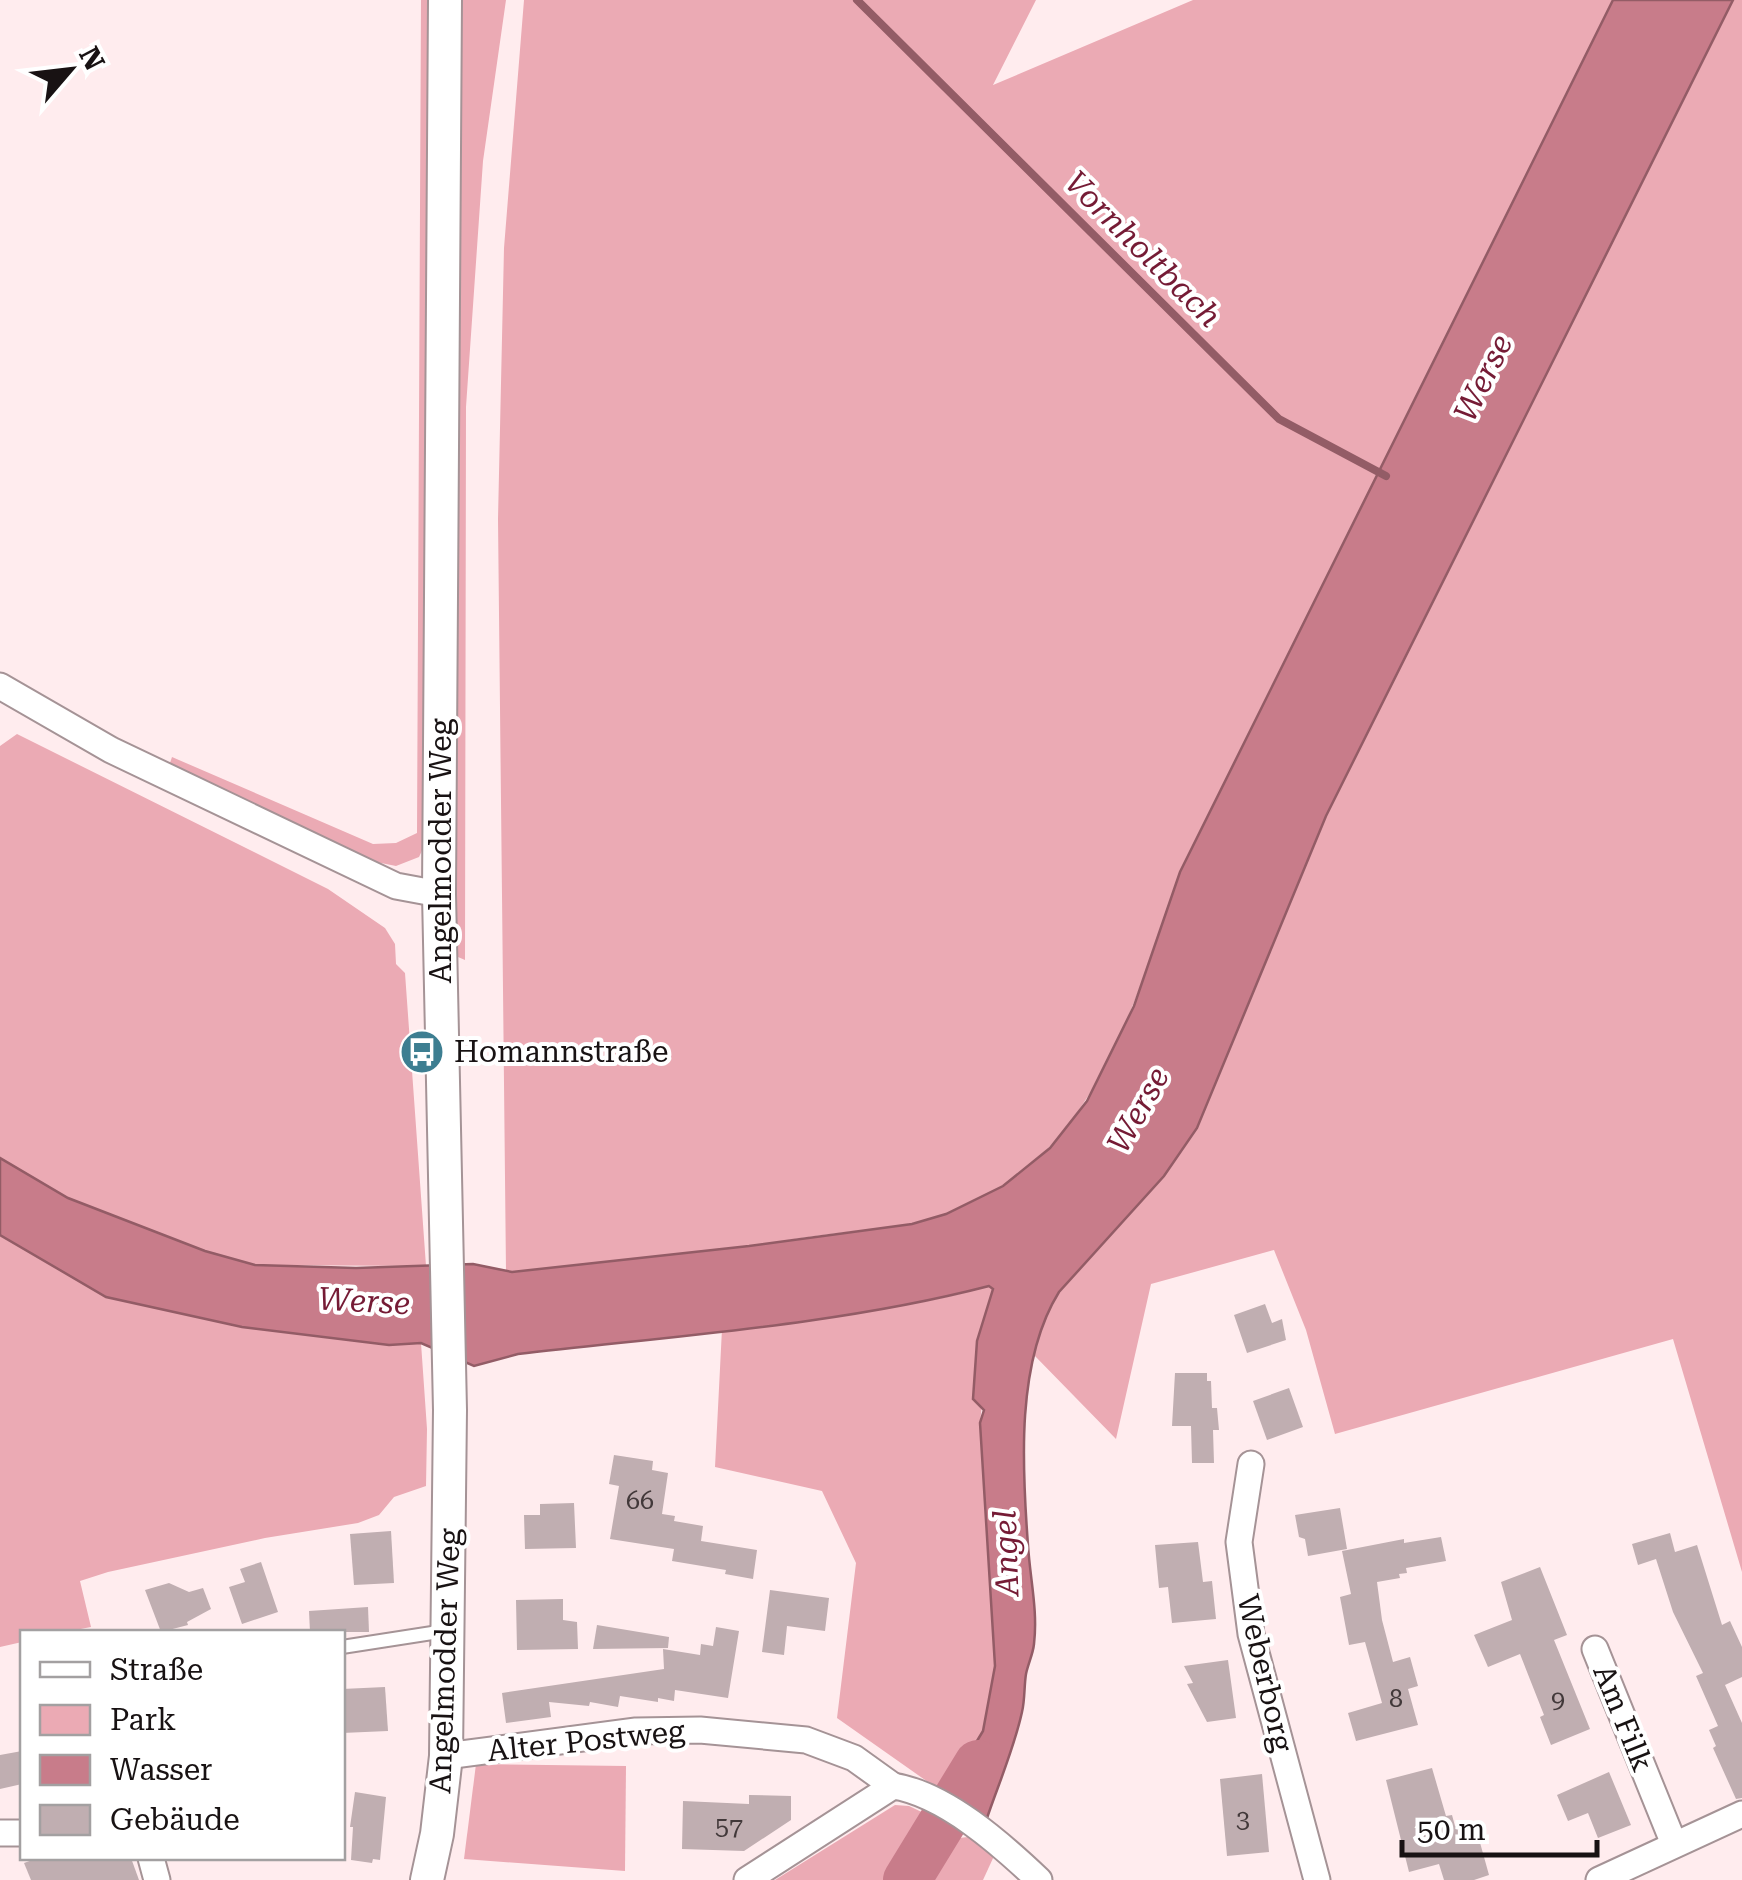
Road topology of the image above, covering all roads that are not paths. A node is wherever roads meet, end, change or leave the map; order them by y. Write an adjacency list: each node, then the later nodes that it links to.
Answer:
1 (445, 0): 3 (street, Angelmodder Weg)
2 (0, 686): 3 (street)
3 (439, 894): 5 (street, Angelmodder Weg)
4 (1251, 1464): 15 (street, Weberborg)
5 (448, 1631): 6 (lane); 8 (street, Angelmodder Weg)
6 (345, 1647)
7 (1595, 1648): 11 (street, Am Filk)
8 (446, 1756): 9 (street, Alter Postweg); 12 (street, Angelmodder Weg)
9 (893, 1786): 13 (street); 14 (street, Alter Postweg)
10 (1742, 1814): 11 (street)
11 (1674, 1844): 16 (street)
12 (427, 1880)
13 (747, 1880)
14 (1039, 1880)
15 (1316, 1880)
16 (1600, 1880)

